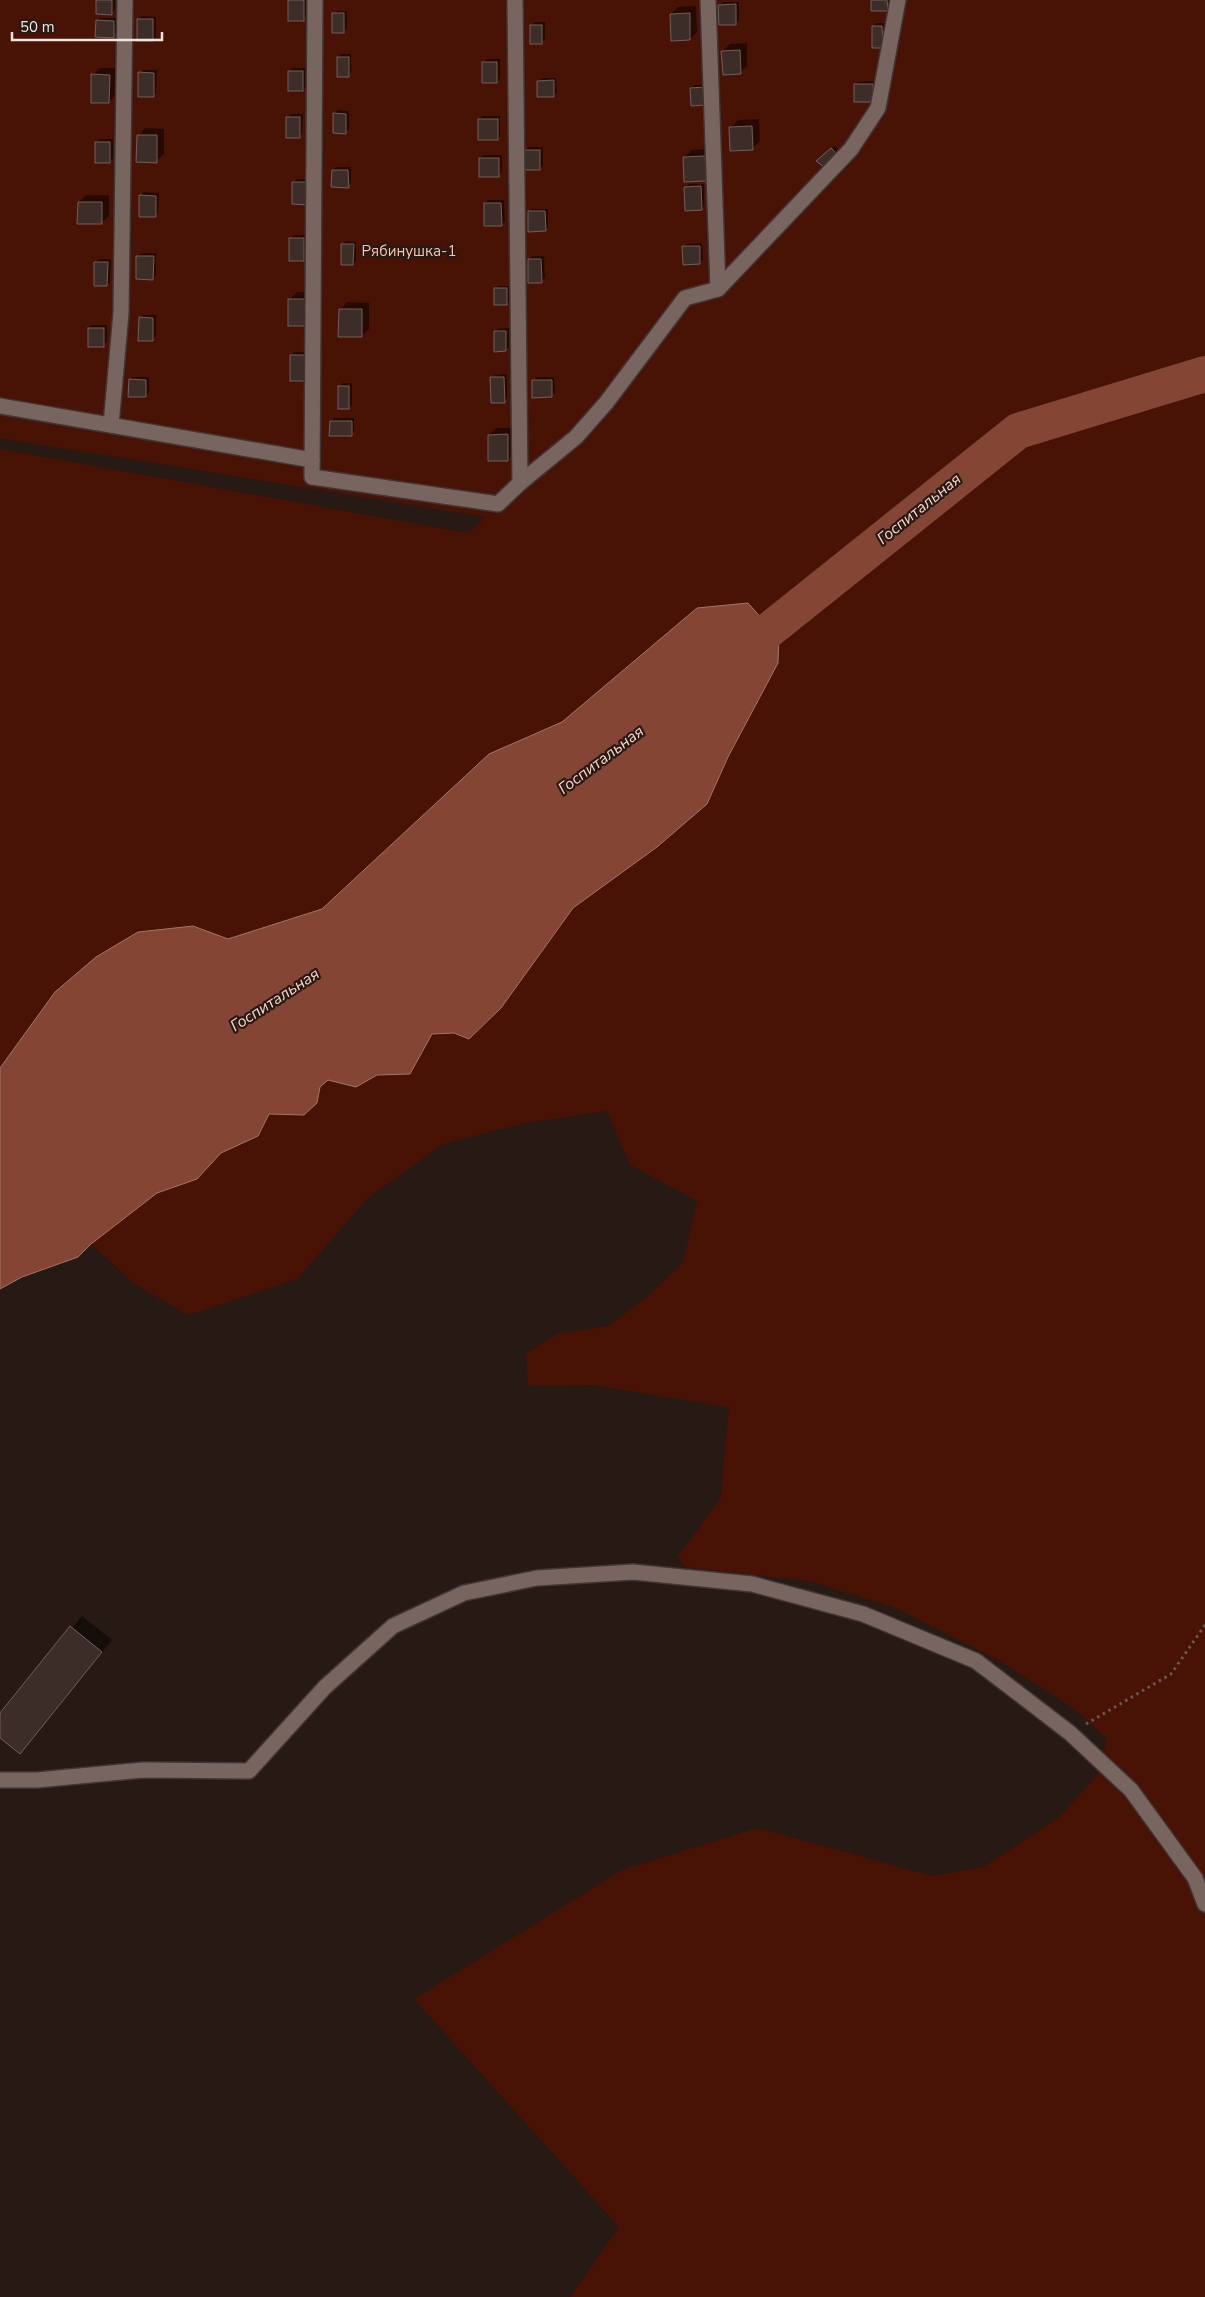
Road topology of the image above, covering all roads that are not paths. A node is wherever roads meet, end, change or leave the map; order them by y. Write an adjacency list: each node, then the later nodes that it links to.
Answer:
1 (125, 0): 8 (street)
2 (315, 0): 9 (street)
3 (515, 0): 10 (street)
4 (708, 0): 6 (street)
5 (898, 0): 6 (street)
6 (718, 288): 10 (street)
7 (0, 406): 8 (street)
8 (111, 425): 9 (street)
9 (312, 460): 10 (street)
10 (520, 483)
11 (0, 1780): 12 (street)
12 (1205, 1904)

